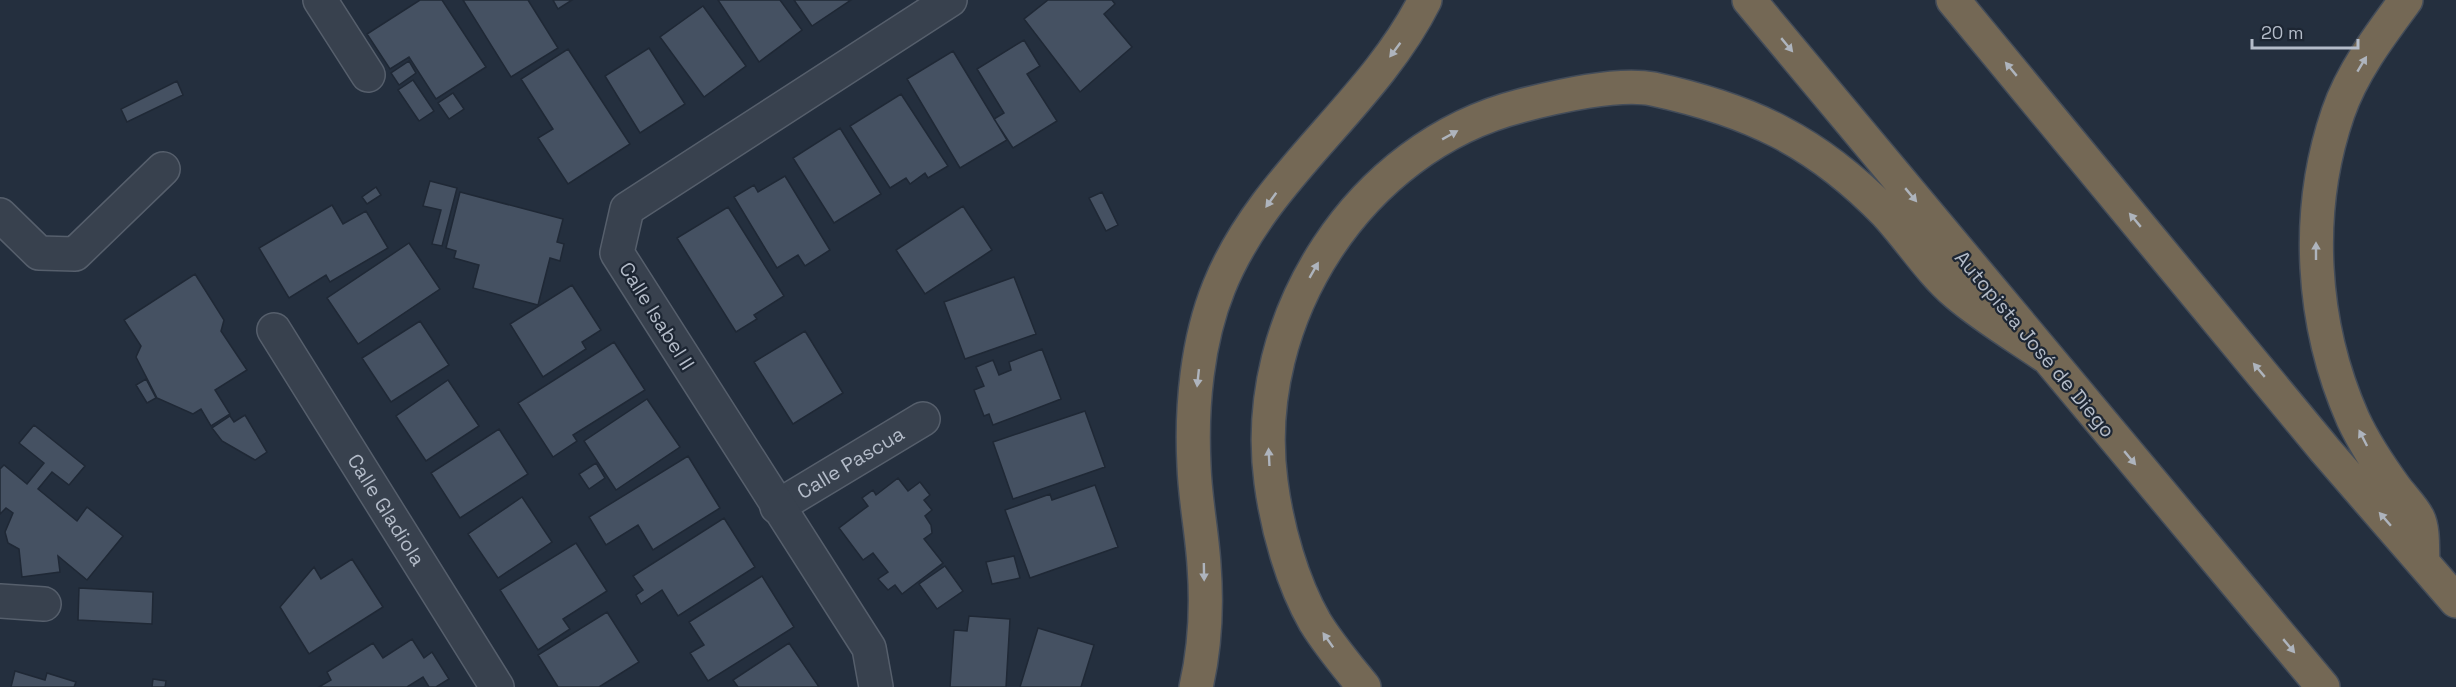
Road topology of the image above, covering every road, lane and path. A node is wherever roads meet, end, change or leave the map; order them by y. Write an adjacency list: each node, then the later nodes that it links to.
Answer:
1 (950, 0): 13 (street, Calle Isabel II)
2 (1425, 0): 20 (highway, one-way to 20)
3 (1749, 0): 11 (highway, Autopista José de Diego, one-way to 11)
4 (1953, 0): 14 (highway, one-way to 4)
5 (2406, 0): 14 (highway, one-way to 5)
6 (324, 1): 7 (street)
7 (368, 75)
8 (163, 169): 9 (street)
9 (0, 215)
10 (274, 330): 18 (street, Calle Gladiola)
11 (2045, 356): 21 (highway, one-way to 11); 22 (highway, Autopista José de Diego, one-way to 22)
12 (923, 419): 13 (street, Calle Pascua)
13 (777, 507): 19 (street, Calle Isabel II)
14 (2423, 563): 16 (highway)
15 (0, 601): 17 (street)
16 (2456, 601)
17 (44, 604)
18 (497, 687)
19 (876, 687)
20 (1196, 687)
21 (1364, 687)
22 (2323, 687)

